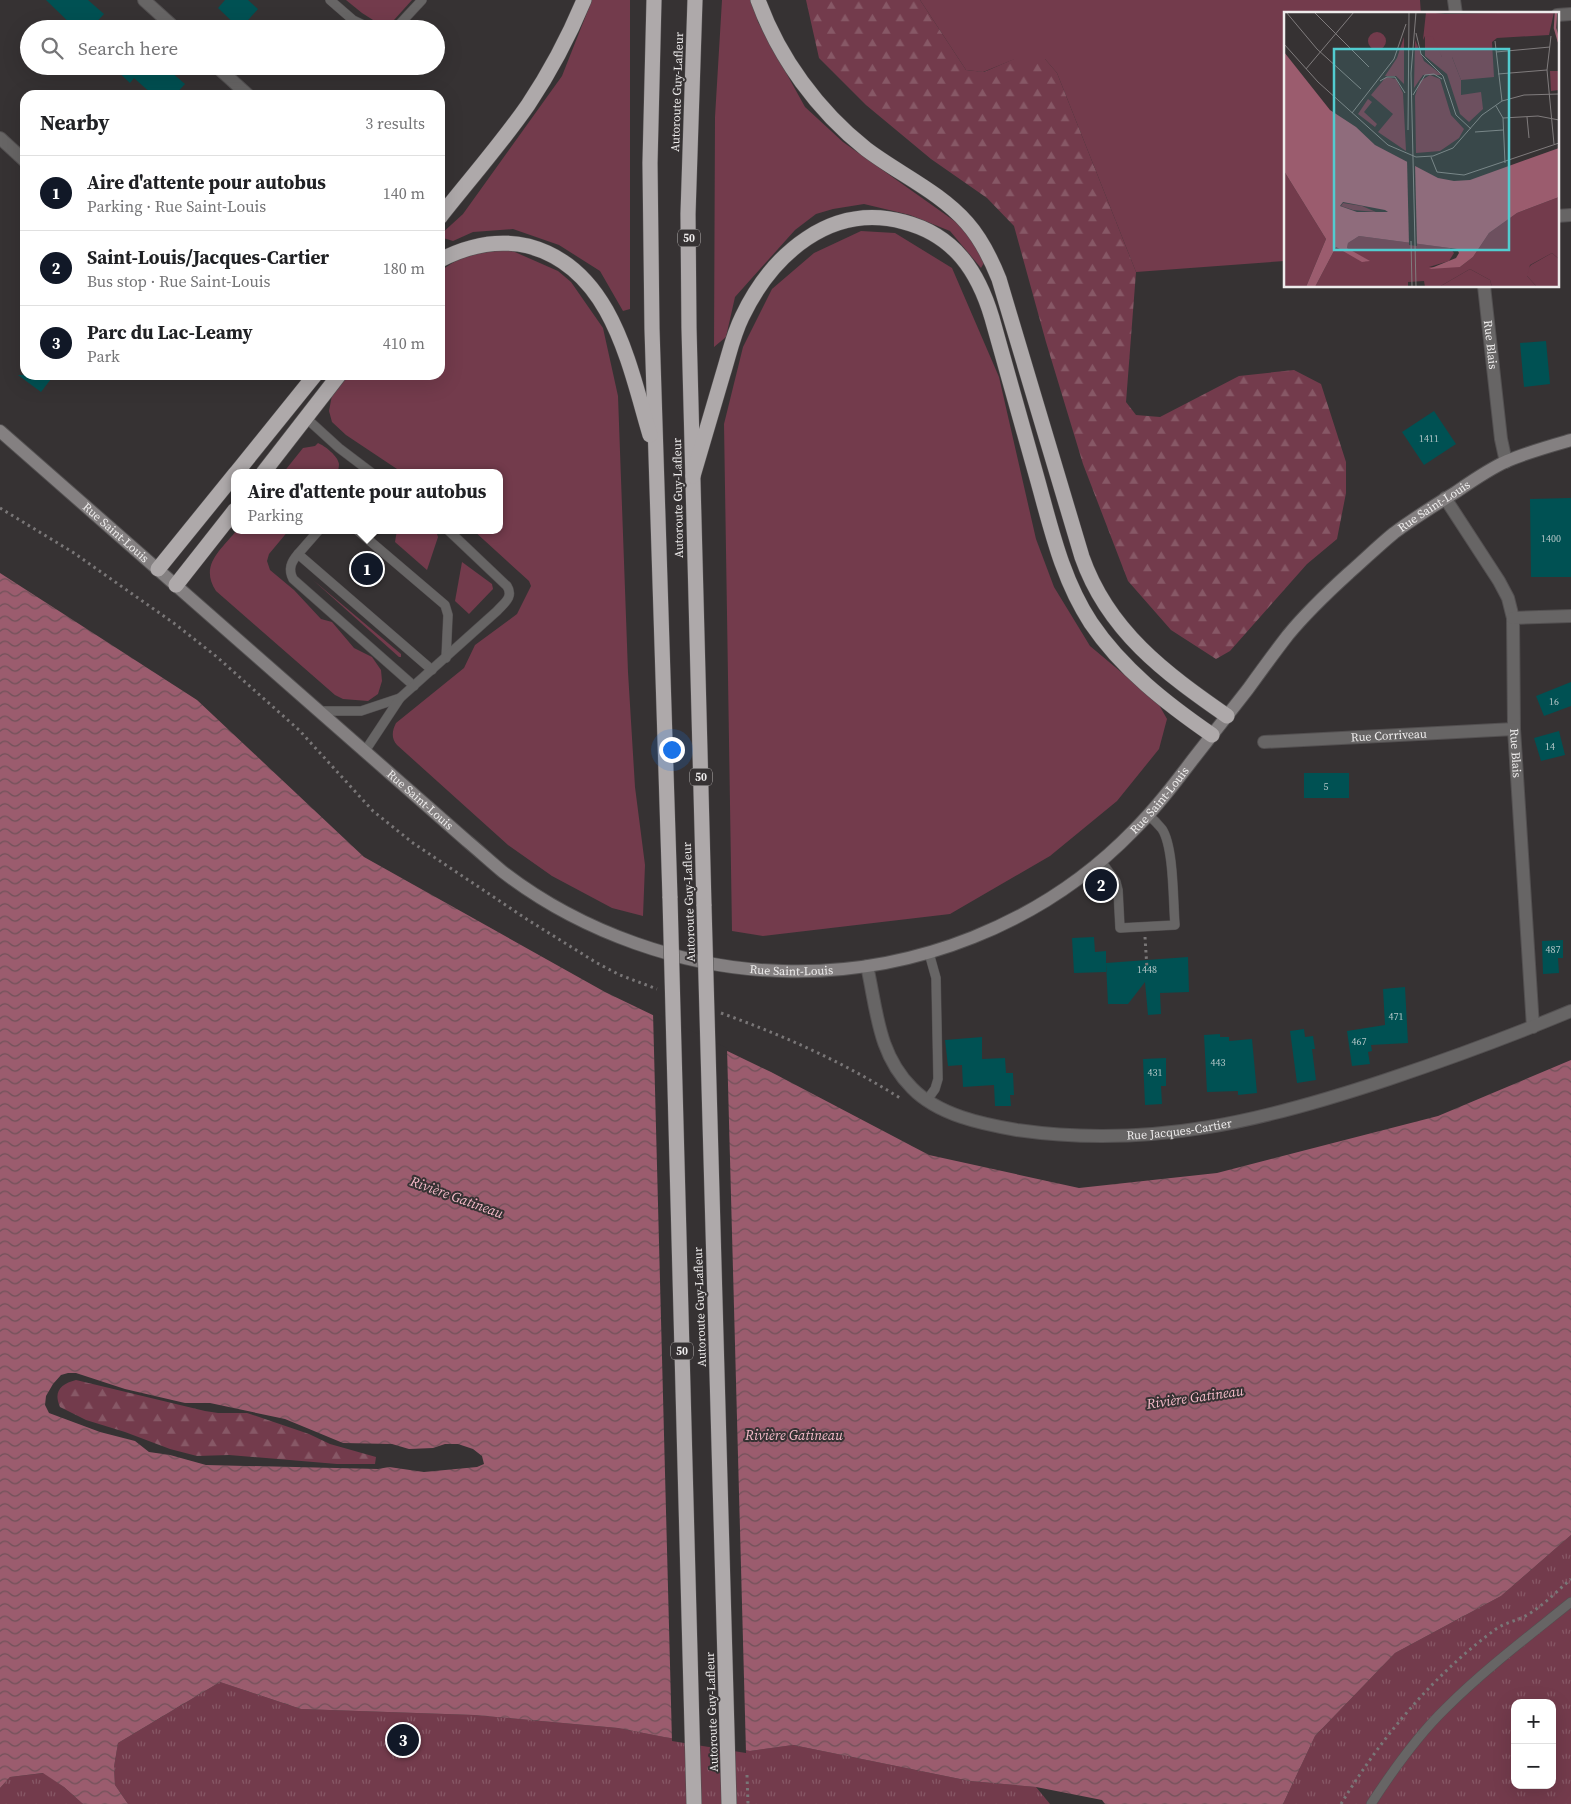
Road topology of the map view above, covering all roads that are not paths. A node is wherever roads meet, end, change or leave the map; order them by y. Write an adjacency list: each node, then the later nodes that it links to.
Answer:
1 (144, 0): 10 (street)
2 (330, 0): 11 (lane)
3 (422, 0): 12 (lane)
4 (584, 0): 17 (highway)
5 (654, 0): 27 (highway, Autoroute Guy-Lafleur / 50)
6 (695, 0): 32 (highway, Autoroute Guy-Lafleur / 50)
7 (758, 0): 49 (highway)
8 (1571, 14): 9 (street)
9 (1558, 16)
10 (166, 20)
11 (353, 20)
12 (403, 20)
13 (226, 75): 14 (street)
14 (242, 90)
15 (0, 138): 16 (street)
16 (20, 156)
17 (445, 211)
18 (1571, 214): 19 (street)
19 (1558, 216)
20 (445, 258): 27 (highway)
21 (1484, 288): 28 (street, Rue Blais)
22 (311, 380): 29 (highway)
23 (335, 380): 24 (highway)
24 (305, 417): 30 (highway); 31 (lane)
25 (0, 431): 40 (main road, Rue Saint-Louis)
26 (1571, 440): 28 (main road, Rue Saint-Louis)
27 (656, 455): 62 (highway, Autoroute Guy-Lafleur / 50, bridge)
28 (1506, 462): 34 (main road, Rue Saint-Louis)
29 (239, 469)
30 (266, 469)
31 (366, 469)
32 (693, 476): 51 (highway); 63 (highway, Autoroute Guy-Lafleur / 50, bridge)
33 (231, 479): 40 (highway)
34 (1445, 498): 43 (street, Rue Blais); 49 (main road, Rue Saint-Louis)
35 (231, 514): 41 (highway)
36 (315, 534): 39 (lane)
37 (363, 534): 44 (lane)
38 (452, 534): 44 (lane)
39 (298, 554): 45 (lane); 46 (lane)
40 (158, 569): 41 (main road, Rue Saint-Louis)
41 (176, 585): 48 (main road, Rue Saint-Louis)
42 (1571, 616): 43 (street)
43 (1513, 618): 50 (street, Rue Blais)
44 (446, 658): 45 (lane)
45 (432, 670): 46 (lane)
46 (414, 686): 47 (lane)
47 (400, 698): 48 (lane); 53 (lane)
48 (320, 711): 53 (main road, Rue Saint-Louis)
49 (1227, 716): 51 (main road, Rue Saint-Louis)
50 (1514, 729): 52 (street, Rue Corriveau); 59 (street, Rue Blais)
51 (1212, 735): 54 (main road, Rue Saint-Louis)
52 (1264, 742)
53 (365, 751): 57 (main road, Rue Saint-Louis)
54 (1148, 815): 55 (main road, Rue Saint-Louis); 55 (lane)
55 (1101, 861): 56 (main road, Rue Saint-Louis)
56 (929, 953): 57 (main road, Rue Saint-Louis); 60 (lane)
57 (867, 966): 60 (street, Rue Jacques-Cartier)
58 (1571, 1011): 59 (street, Rue Jacques-Cartier)
59 (1533, 1027): 60 (street, Rue Jacques-Cartier)
60 (927, 1100)
61 (1571, 1602): 64 (lane)
62 (694, 1804)
63 (729, 1804)
64 (1371, 1804)

